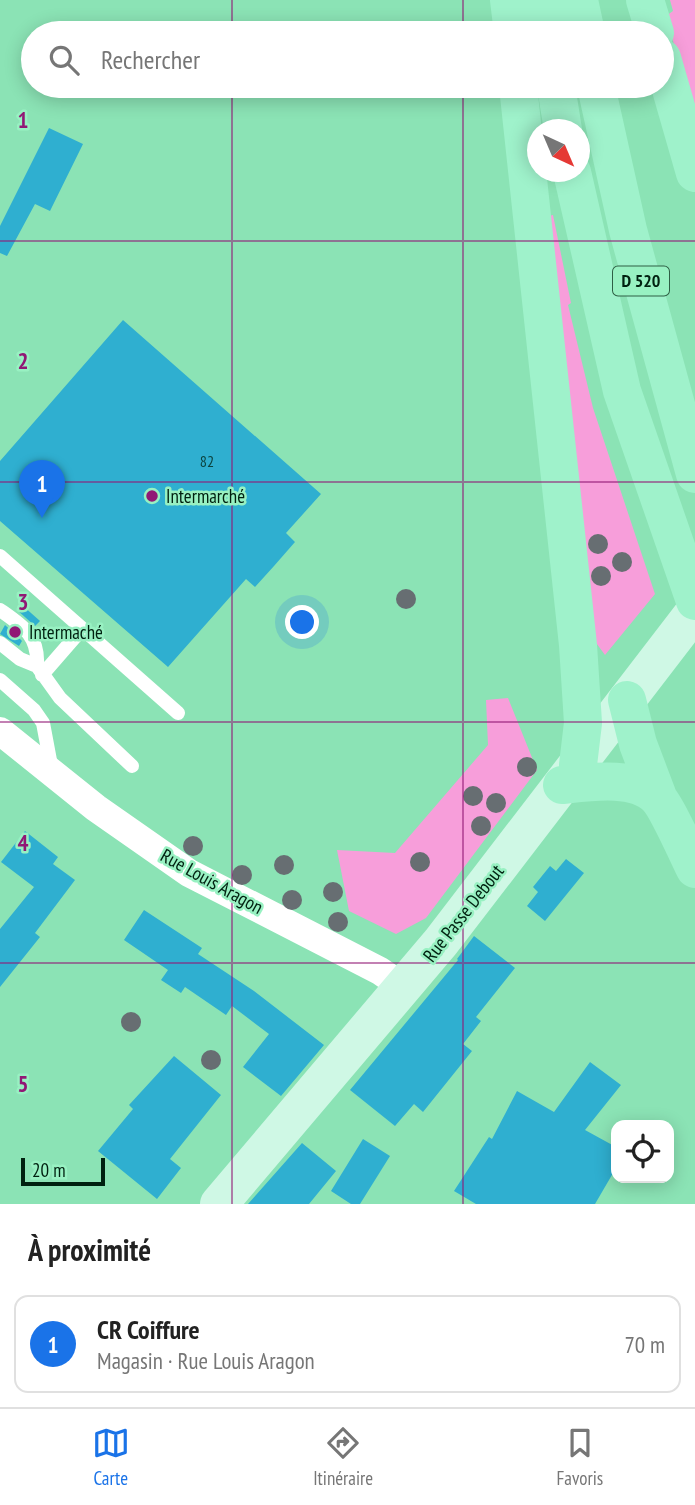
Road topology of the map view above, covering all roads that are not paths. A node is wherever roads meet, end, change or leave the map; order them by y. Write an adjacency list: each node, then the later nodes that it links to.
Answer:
1 (509, 0): 5 (main road)
2 (542, 0): 6 (main road)
3 (579, 0): 7 (main road)
4 (645, 0): 8 (main road)
5 (512, 21)
6 (545, 21)
7 (583, 21)
8 (651, 21)
9 (519, 98): 23 (main road)
10 (558, 98): 13 (main road)
11 (599, 98): 16 (main road, D 520)
12 (673, 98): 14 (main road)
13 (561, 119)
14 (695, 173)
15 (574, 182): 18 (main road, D 520)
16 (695, 474)
17 (0, 556): 21 (lane)
18 (695, 601)
19 (0, 610): 24 (lane)
20 (695, 611): 26 (main road, Rue Passe Debout)
21 (82, 629): 24 (lane); 27 (lane)
22 (0, 643): 24 (lane)
23 (578, 645): 26 (main road); 31 (main road)
24 (39, 670): 29 (lane)
25 (0, 680): 30 (lane)
26 (633, 692): 31 (main road, Rue Passe Debout); 32 (main road)
27 (178, 713)
28 (0, 731): 30 (street, Rue Louis Aragon)
29 (132, 766)
30 (52, 775): 34 (street, Rue Louis Aragon)
31 (570, 775): 32 (main road); 34 (main road, Rue Passe Debout)
32 (658, 797): 33 (main road)
33 (695, 869)
34 (403, 987): 35 (main road, Rue Passe Debout)
35 (219, 1204)

